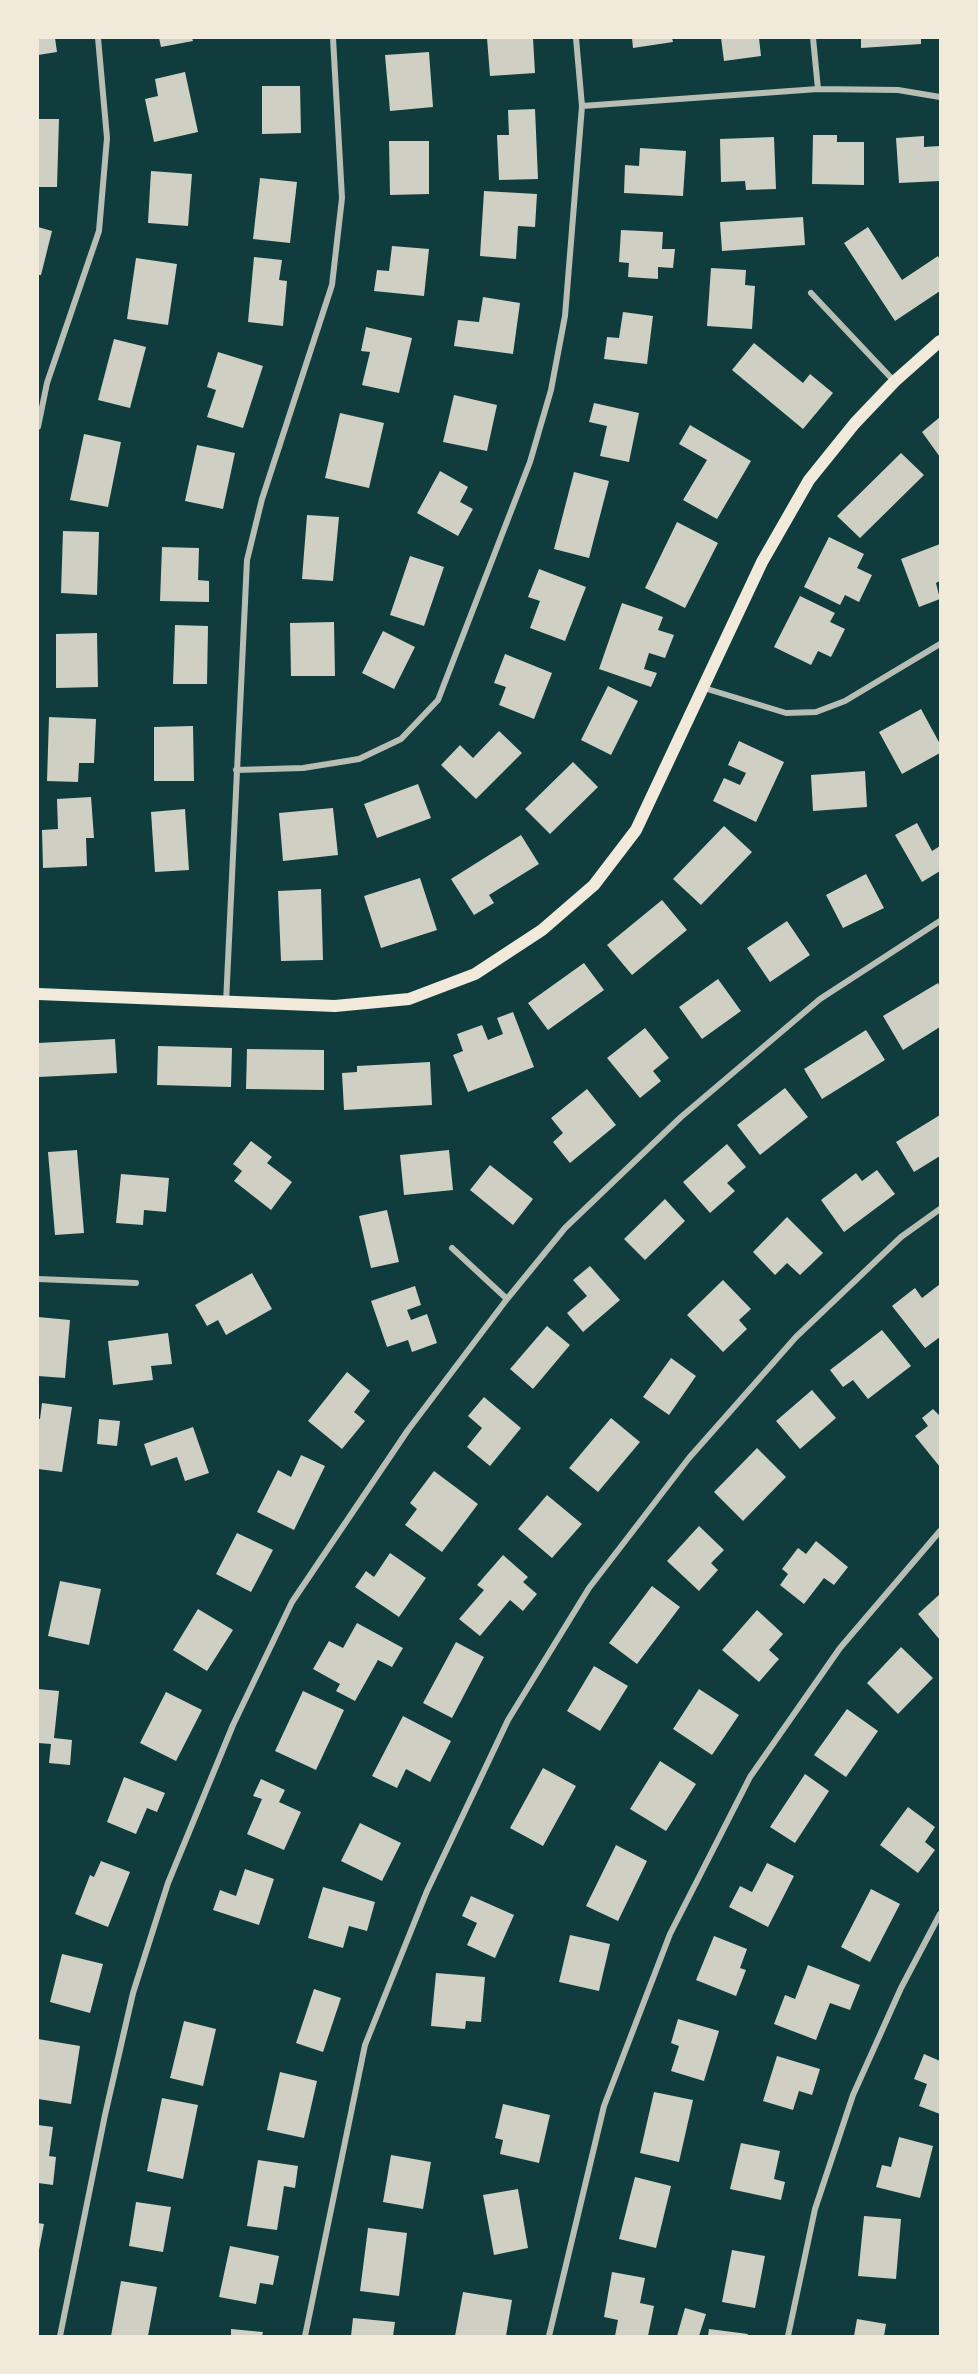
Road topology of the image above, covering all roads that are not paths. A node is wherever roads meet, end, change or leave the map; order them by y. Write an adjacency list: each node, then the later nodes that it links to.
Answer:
1 (98, 38): 11 (street)
2 (333, 38): 14 (street)
3 (576, 38): 7 (street)
4 (813, 38): 5 (street)
5 (818, 89): 6 (street); 7 (street)
6 (940, 97)
7 (582, 106): 14 (street)
8 (811, 292): 10 (street)
9 (940, 341): 10 (main road)
10 (895, 381): 13 (main road)
11 (38, 427)
12 (940, 644): 13 (street)
13 (704, 688): 17 (main road)
14 (236, 770): 17 (street)
15 (940, 921): 22 (street)
16 (38, 994): 17 (main road)
17 (226, 1004)
18 (940, 1209): 26 (street)
19 (452, 1248): 22 (street)
20 (38, 1278): 21 (street)
21 (136, 1283)
22 (507, 1299): 25 (street)
23 (940, 1531): 27 (street)
24 (940, 1914): 28 (street)
25 (60, 2337)
26 (305, 2337)
27 (549, 2337)
28 (788, 2337)

